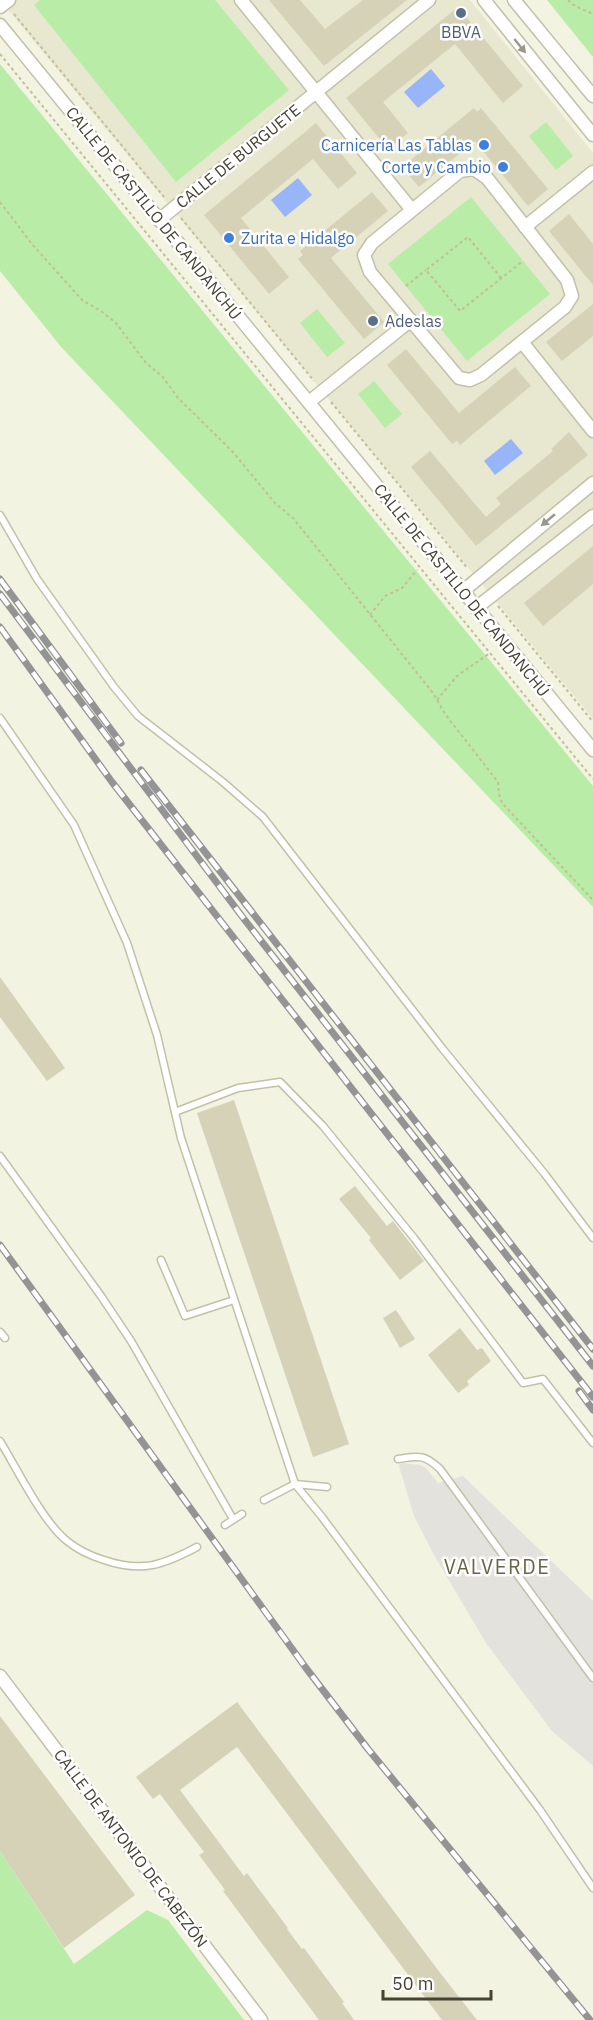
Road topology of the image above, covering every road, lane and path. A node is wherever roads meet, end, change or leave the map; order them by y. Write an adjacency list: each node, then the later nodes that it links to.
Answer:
1 (9, 0): 7 (street)
2 (241, 0): 12 (street)
3 (429, 0): 12 (street, CALLE DE BURGUETE)
4 (484, 0): 14 (street, one-way to 14)
5 (514, 0): 13 (street)
6 (568, 0): 9 (path)
7 (0, 7)
8 (13, 13): 16 (path)
9 (593, 14)
10 (0, 25): 19 (street, CALLE DE CASTILLO DE CANDANCHÚ)
11 (0, 54): 41 (path)
12 (316, 92): 18 (street, CALLE DE BURGUETE); 19 (street, CALLE DE BURGUETE)
13 (593, 96)
14 (593, 135)
15 (593, 172): 20 (street)
16 (166, 200)
17 (0, 202): 40 (path)
18 (412, 210): 20 (street); 26 (street)
19 (159, 220): 29 (street, CALLE DE CASTILLO DE CANDANCHÚ)
20 (525, 227): 27 (street)
21 (189, 228): 28 (path)
22 (523, 261): 24 (path)
23 (426, 270): 24 (path); 24 (path); 25 (path)
24 (501, 278)
25 (406, 286)
26 (411, 320): 27 (street); 29 (street)
27 (522, 342): 31 (street)
28 (315, 383)
29 (309, 402): 37 (street, CALLE DE CASTILLO DE CANDANCHÚ)
30 (331, 402): 36 (path)
31 (593, 431)
32 (593, 483): 37 (street, one-way to 37)
33 (0, 515): 50 (lane)
34 (593, 516): 39 (street)
35 (417, 570): 40 (path)
36 (468, 570)
37 (463, 591): 39 (street, CALLE DE CASTILLO DE CANDANCHÚ)
38 (499, 607): 44 (path)
39 (476, 608): 45 (street, CALLE DE CASTILLO DE CANDANCHÚ)
40 (370, 615): 42 (path)
41 (490, 653): 42 (path); 46 (path)
42 (437, 700): 47 (path)
43 (0, 718): 48 (lane)
44 (593, 722)
45 (593, 750)
46 (593, 779)
47 (593, 900)
48 (175, 1112): 52 (lane); 56 (lane)
49 (0, 1156): 62 (lane)
50 (593, 1238)
51 (160, 1260): 52 (lane)
52 (234, 1299): 58 (lane)
53 (0, 1332): 54 (lane)
54 (5, 1338)
55 (0, 1441): 64 (lane)
56 (593, 1443)
57 (398, 1459): 66 (lane)
58 (294, 1484): 59 (lane); 60 (lane); 67 (lane)
59 (327, 1487)
60 (264, 1500)
61 (242, 1514): 62 (lane)
62 (233, 1520): 63 (lane)
63 (225, 1525)
64 (196, 1547)
65 (0, 1676): 68 (street, CALLE DE ANTONIO DE CABEZÓN)
66 (593, 1678)
67 (593, 1888)
68 (261, 2020)

